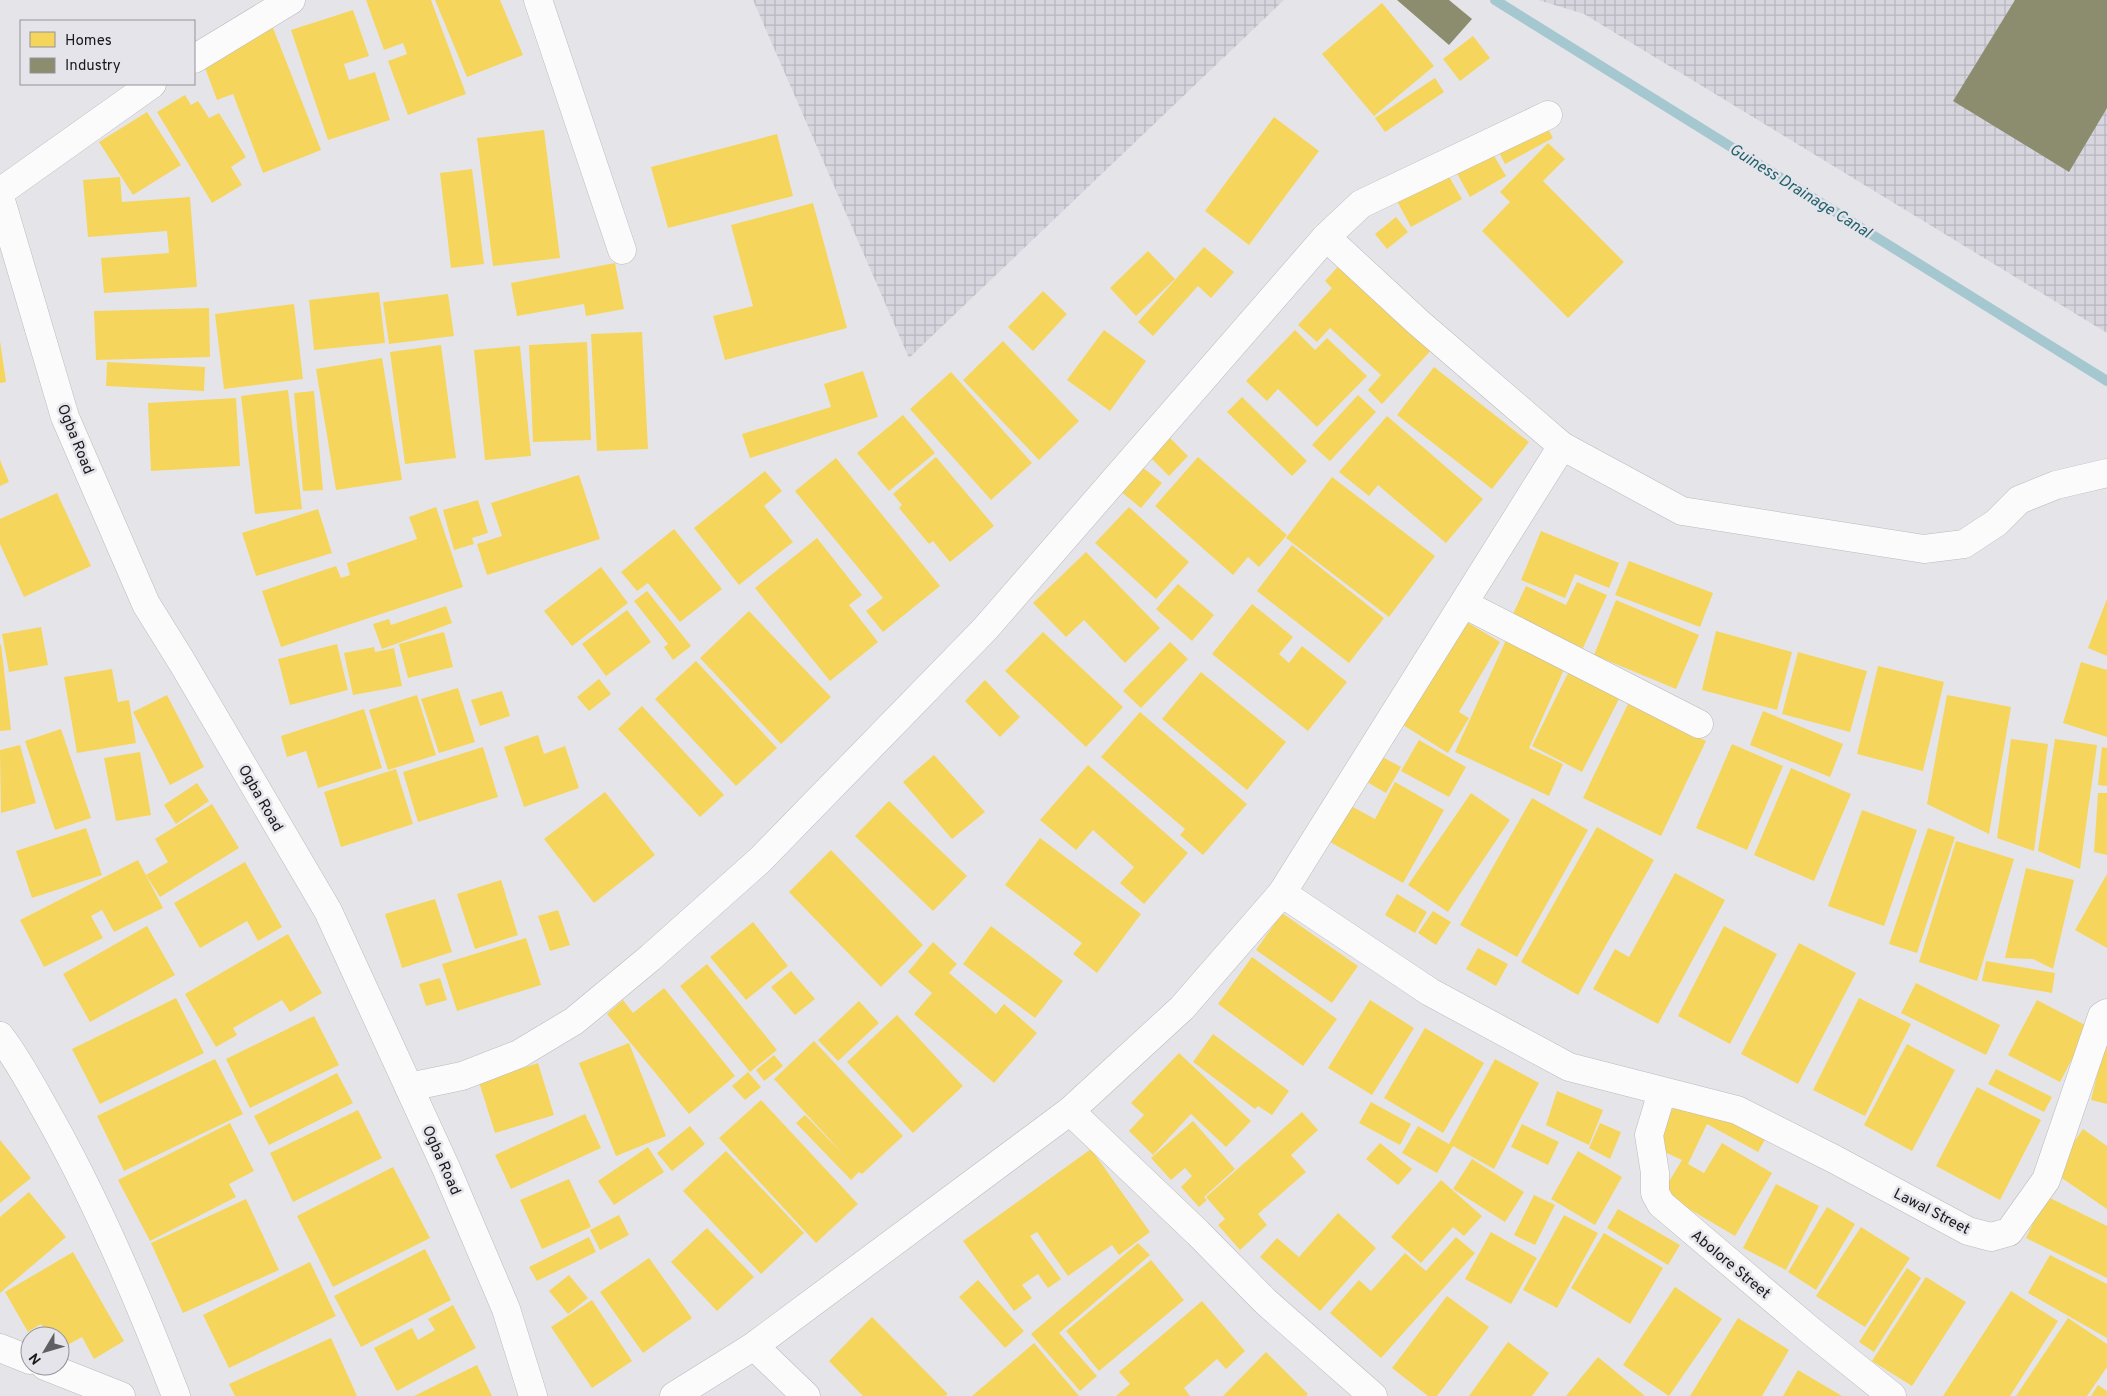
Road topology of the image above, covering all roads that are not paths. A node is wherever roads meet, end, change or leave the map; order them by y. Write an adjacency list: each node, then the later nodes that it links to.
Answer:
1 (291, 0): 3 (street)
2 (538, 0): 9 (street)
3 (195, 58)
4 (151, 85): 6 (street)
5 (1548, 115): 8 (street)
6 (0, 192)
7 (0, 197): 17 (street, Ogba Road)
8 (1326, 237): 10 (street); 17 (street)
9 (622, 250)
10 (1562, 446): 11 (street); 12 (street)
11 (2107, 473)
12 (1464, 604): 13 (street); 14 (street)
13 (1699, 724)
14 (1282, 893): 18 (street, Lawal Street); 19 (street)
15 (2107, 1013): 18 (street, Lawal Street)
16 (0, 1036): 25 (street)
17 (409, 1087): 26 (street, Ogba Road)
18 (1662, 1092): 30 (street, Abolore Street)
19 (1070, 1111): 20 (street); 29 (street)
20 (754, 1346): 27 (street); 28 (street)
21 (0, 1348): 22 (street)
22 (20, 1356)
23 (70, 1376): 24 (street)
24 (122, 1396)
25 (176, 1396)
26 (533, 1396)
27 (674, 1396)
28 (806, 1396)
29 (1373, 1396)
30 (1892, 1396)

